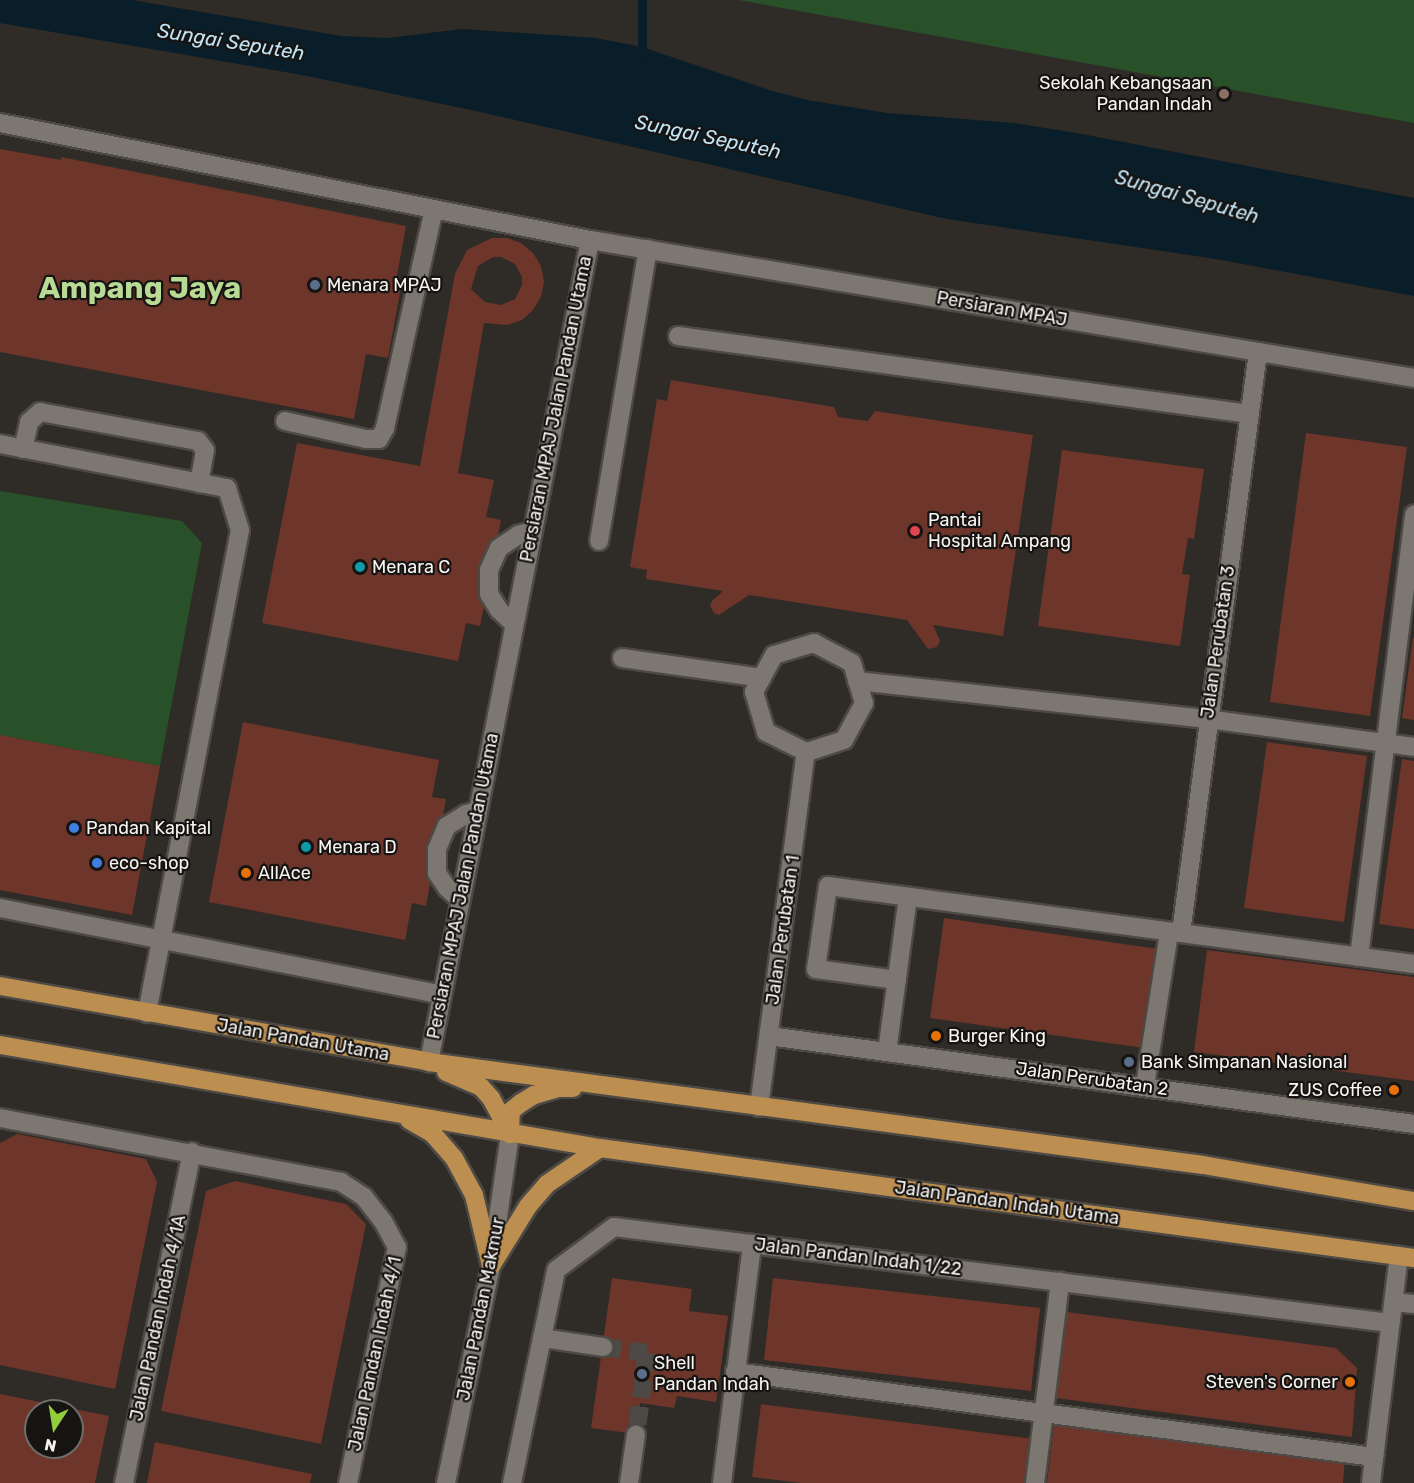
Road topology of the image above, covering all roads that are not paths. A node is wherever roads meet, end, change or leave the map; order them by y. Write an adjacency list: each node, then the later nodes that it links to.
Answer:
1 (0, 123): 2 (street, Persiaran MPAJ Jalan Pandan Utama)
2 (434, 208): 3 (street, Persiaran MPAJ Jalan Pandan Utama); 9 (street)
3 (590, 240): 4 (street, Persiaran MPAJ); 14 (street, Persiaran MPAJ Jalan Pandan Utama)
4 (648, 249): 6 (street, Persiaran MPAJ); 15 (street)
5 (678, 336): 8 (street)
6 (1258, 352): 7 (street, Persiaran MPAJ); 8 (street, Jalan Perubatan 3)
7 (1414, 378)
8 (1250, 414): 20 (street, Jalan Perubatan 3)
9 (285, 421)
10 (0, 444): 11 (street)
11 (23, 449): 12 (street); 12 (street)
12 (200, 483): 29 (street)
13 (1414, 514): 21 (street)
14 (532, 531): 16 (street, Persiaran MPAJ Jalan Pandan Utama); 16 (street)
15 (599, 541)
16 (514, 624): 24 (street, Persiaran MPAJ Jalan Pandan Utama)
17 (622, 658): 18 (street)
18 (762, 678): 19 (street); 23 (street)
19 (857, 681): 20 (street); 23 (street)
20 (1208, 719): 21 (street); 28 (street, Jalan Perubatan 3)
21 (1385, 743): 22 (street); 30 (street)
22 (1414, 747)
23 (806, 752): 36 (street, Jalan Perubatan 1)
24 (478, 811): 26 (street, Persiaran MPAJ Jalan Pandan Utama); 26 (street)
25 (908, 897): 28 (street); 32 (street); 32 (street)
26 (460, 900): 34 (street, Persiaran MPAJ Jalan Pandan Utama)
27 (0, 908): 29 (street)
28 (1175, 932): 30 (street); 41 (street, Jalan Perubatan 3)
29 (162, 940): 34 (street); 35 (street)
30 (1359, 957): 31 (street)
31 (1414, 964)
32 (897, 980): 38 (street)
33 (0, 987): 35 (main road, Jalan Pandan Utama)
34 (442, 995): 40 (street, Persiaran MPAJ Jalan Pandan Utama)
35 (147, 1012): 39 (main road, Jalan Pandan Utama)
36 (769, 1036): 38 (street, Jalan Perubatan 2); 43 (street, Jalan Perubatan 1)
37 (0, 1045): 44 (main road)
38 (887, 1052): 41 (street, Jalan Perubatan 2)
39 (402, 1057): 40 (main road, Jalan Pandan Utama); 47 (main road)
40 (429, 1062): 42 (main road, Jalan Pandan Utama)
41 (1145, 1086): 46 (street, Jalan Perubatan 2)
42 (608, 1087): 43 (main road); 47 (main road)
43 (759, 1107): 50 (main road)
44 (389, 1112): 47 (main road); 53 (main road)
45 (0, 1118): 49 (street, Jalan Pandan Indah 4/1)
46 (1414, 1124)
47 (510, 1134): 48 (main road); 53 (street, Jalan Pandan Makmur)
48 (600, 1148): 52 (main road, Jalan Pandan Indah Utama); 53 (main road)
49 (192, 1152): 64 (street, Jalan Pandan Indah 4/1A); 65 (street, Jalan Pandan Indah 4/1)
50 (1414, 1201)
51 (752, 1244): 54 (street, Jalan Pandan Indah 1/22); 58 (street, Jalan Pandan Indah 1/22); 60 (street)
52 (1407, 1257): 55 (street)
53 (491, 1266): 66 (street, Jalan Pandan Makmur)
54 (1060, 1282): 57 (street, Jalan Pandan Indah 1/22); 61 (street)
55 (1394, 1302): 56 (street); 57 (street)
56 (1414, 1304)
57 (1390, 1323): 63 (street)
58 (542, 1338): 59 (street); 67 (street, Jalan Pandan Indah 1/22)
59 (603, 1347)
60 (735, 1372): 61 (street); 69 (street)
61 (1044, 1413): 63 (street); 70 (street)
62 (636, 1434): 68 (street)
63 (1374, 1456): 71 (street)
64 (124, 1483)
65 (348, 1483)
66 (446, 1483)
67 (512, 1483)
68 (629, 1483)
69 (722, 1483)
70 (1035, 1483)
71 (1371, 1483)

